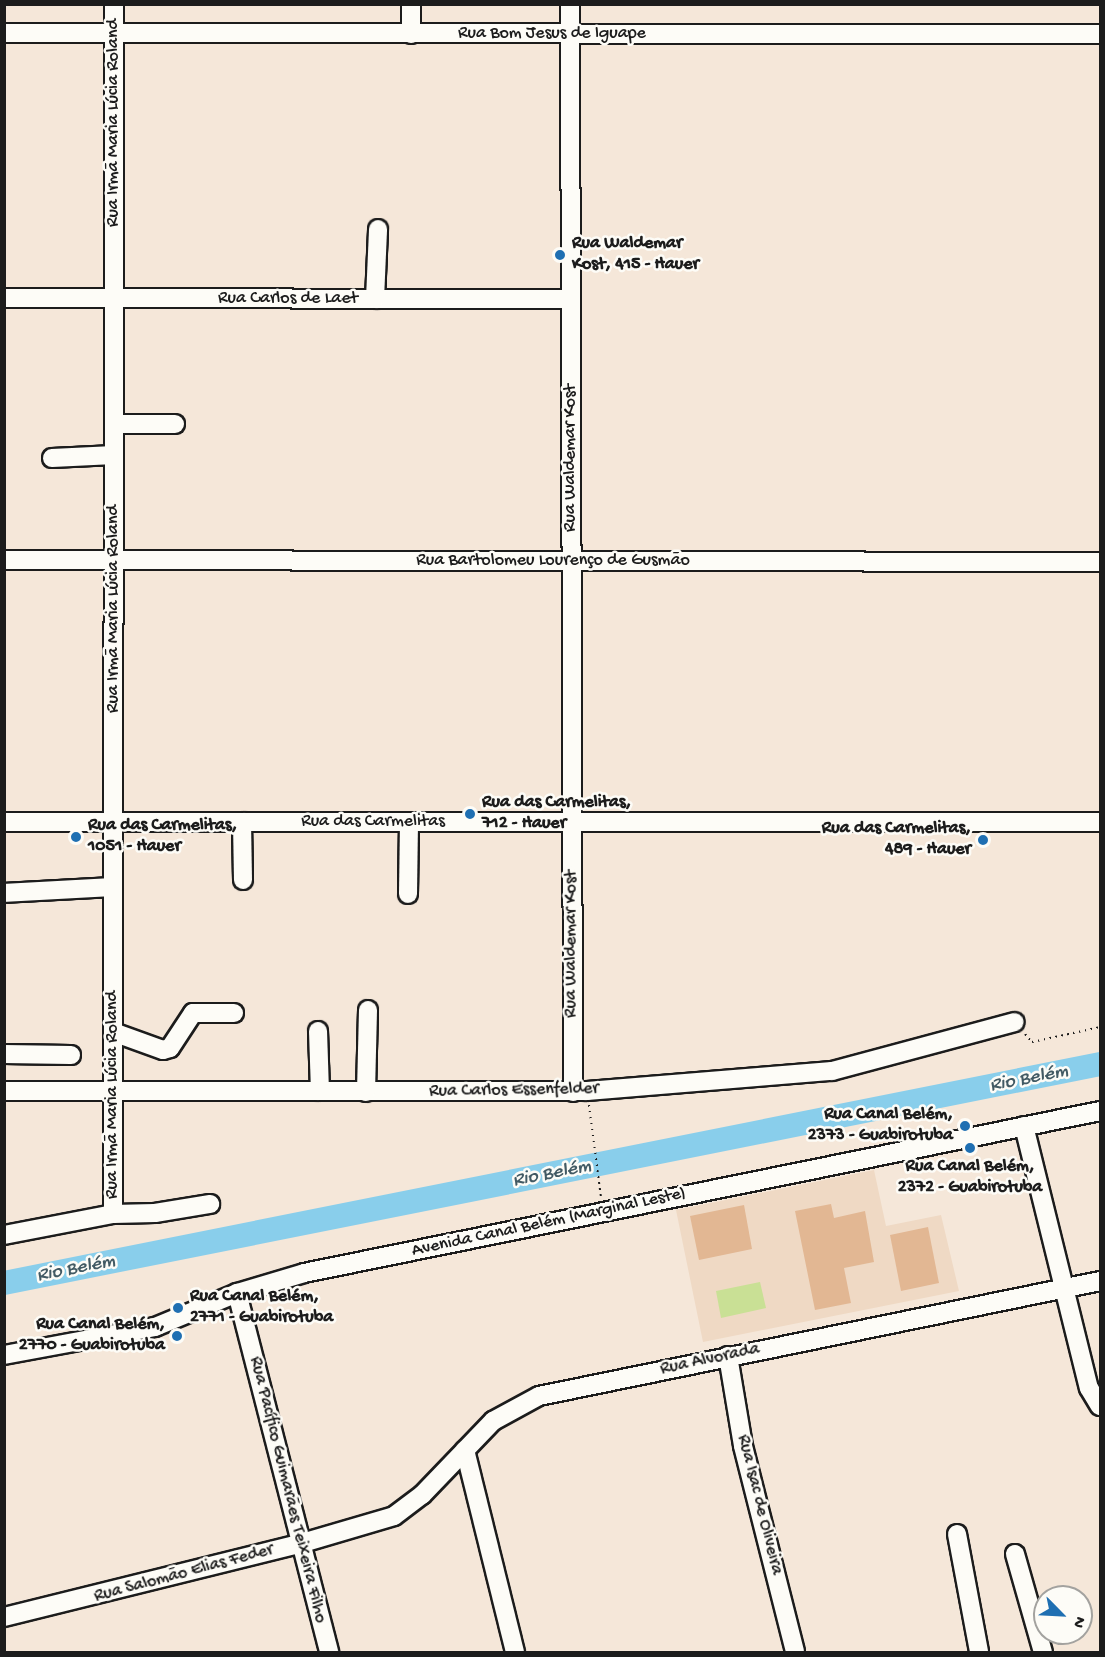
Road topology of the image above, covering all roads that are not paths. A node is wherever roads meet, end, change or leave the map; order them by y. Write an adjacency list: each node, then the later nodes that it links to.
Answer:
1 (114, 4): 5 (street, Rua Irmã Maria Lúcia Roland)
2 (411, 4): 6 (street)
3 (570, 4): 7 (street, Rua Waldemar Kost)
4 (4, 33): 5 (street, Rua Bom Jesus de Iguape)
5 (114, 34): 6 (street, Rua Bom Jesus de Iguape); 11 (street, Rua Irmã Maria Lúcia Roland)
6 (411, 34): 7 (street, Rua Bom Jesus de Iguape)
7 (570, 34): 8 (street, Rua Bom Jesus de Iguape); 13 (street, Rua Waldemar Kost)
8 (1101, 34)
9 (378, 229): 12 (street)
10 (4, 298): 11 (street, Rua Carlos de Laet)
11 (114, 298): 12 (street, Rua Carlos de Laet); 14 (street, Rua Irmã Maria Lúcia Roland)
12 (375, 299): 13 (street, Rua Carlos de Laet)
13 (571, 299): 20 (street, Rua Waldemar Kost)
14 (114, 424): 15 (street); 16 (street, Rua Irmã Maria Lúcia Roland)
15 (175, 424)
16 (114, 455): 17 (street); 19 (street, Rua Irmã Maria Lúcia Roland)
17 (52, 458)
18 (4, 560): 19 (street, Rua Bartolomeu Lourenço de Gusmão)
19 (114, 561): 20 (street, Rua Bartolomeu Lourenço de Gusmão); 24 (street, Rua Irmã Maria Lúcia Roland)
20 (571, 561): 21 (street, Rua Bartolomeu Lourenço de Gusmão); 22 (street, Rua Waldemar Kost)
21 (1101, 562)
22 (572, 821): 26 (street, Rua das Carmelitas); 27 (street, Rua das Carmelitas); 43 (street, Rua Waldemar Kost)
23 (4, 822): 24 (street, Rua das Carmelitas)
24 (114, 822): 25 (street, Rua das Carmelitas); 29 (street, Rua Irmã Maria Lúcia Roland)
25 (242, 822): 26 (street, Rua das Carmelitas); 28 (street)
26 (409, 822): 31 (street)
27 (1101, 822)
28 (243, 880)
29 (113, 887): 30 (street); 36 (street, Rua Irmã Maria Lúcia Roland)
30 (4, 893)
31 (408, 894)
32 (368, 1011): 42 (street)
33 (234, 1013): 36 (street)
34 (1016, 1022): 43 (street, Rua Carlos Essenfelder)
35 (318, 1031): 41 (street)
36 (113, 1032): 40 (street, Rua Irmã Maria Lúcia Roland)
37 (4, 1054): 38 (street)
38 (71, 1055)
39 (4, 1091): 40 (street, Rua Carlos Essenfelder)
40 (113, 1091): 41 (street, Rua Carlos Essenfelder); 47 (street, Rua Irmã Maria Lúcia Roland)
41 (320, 1091): 42 (street, Rua Carlos Essenfelder)
42 (366, 1092): 43 (street, Rua Carlos Essenfelder)
43 (580, 1092)
44 (1101, 1111): 45 (street, Avenida Canal Belém (Marginal Leste))
45 (1024, 1126): 50 (street); 51 (street, Avenida Canal Belém (Marginal Leste))
46 (210, 1204): 47 (street)
47 (113, 1214): 48 (street)
48 (4, 1235)
49 (1101, 1281): 50 (street, Rua Alvorada)
50 (1066, 1288): 53 (street, Rua Alvorada); 54 (street)
51 (237, 1293): 52 (street, Avenida Canal Belém (Marginal Leste)); 58 (street, Rua Pacífico Guimarães Teixeira Filho)
52 (4, 1355)
53 (728, 1356): 55 (street, Rua Alvorada); 63 (street, Rua Isac de Oliveira)
54 (1101, 1406)
55 (465, 1450): 56 (street, Rua Alvorada); 62 (street)
56 (362, 1526): 58 (street, Rua Salomão Elias Feder)
57 (957, 1534): 64 (street)
58 (298, 1544): 60 (street, Rua Salomão Elias Feder); 61 (street, Rua Pacífico Guimarães Teixeira Filho)
59 (1016, 1554): 65 (street)
60 (4, 1617)
61 (329, 1653)
62 (515, 1653)
63 (795, 1653)
64 (979, 1653)
65 (1043, 1653)

